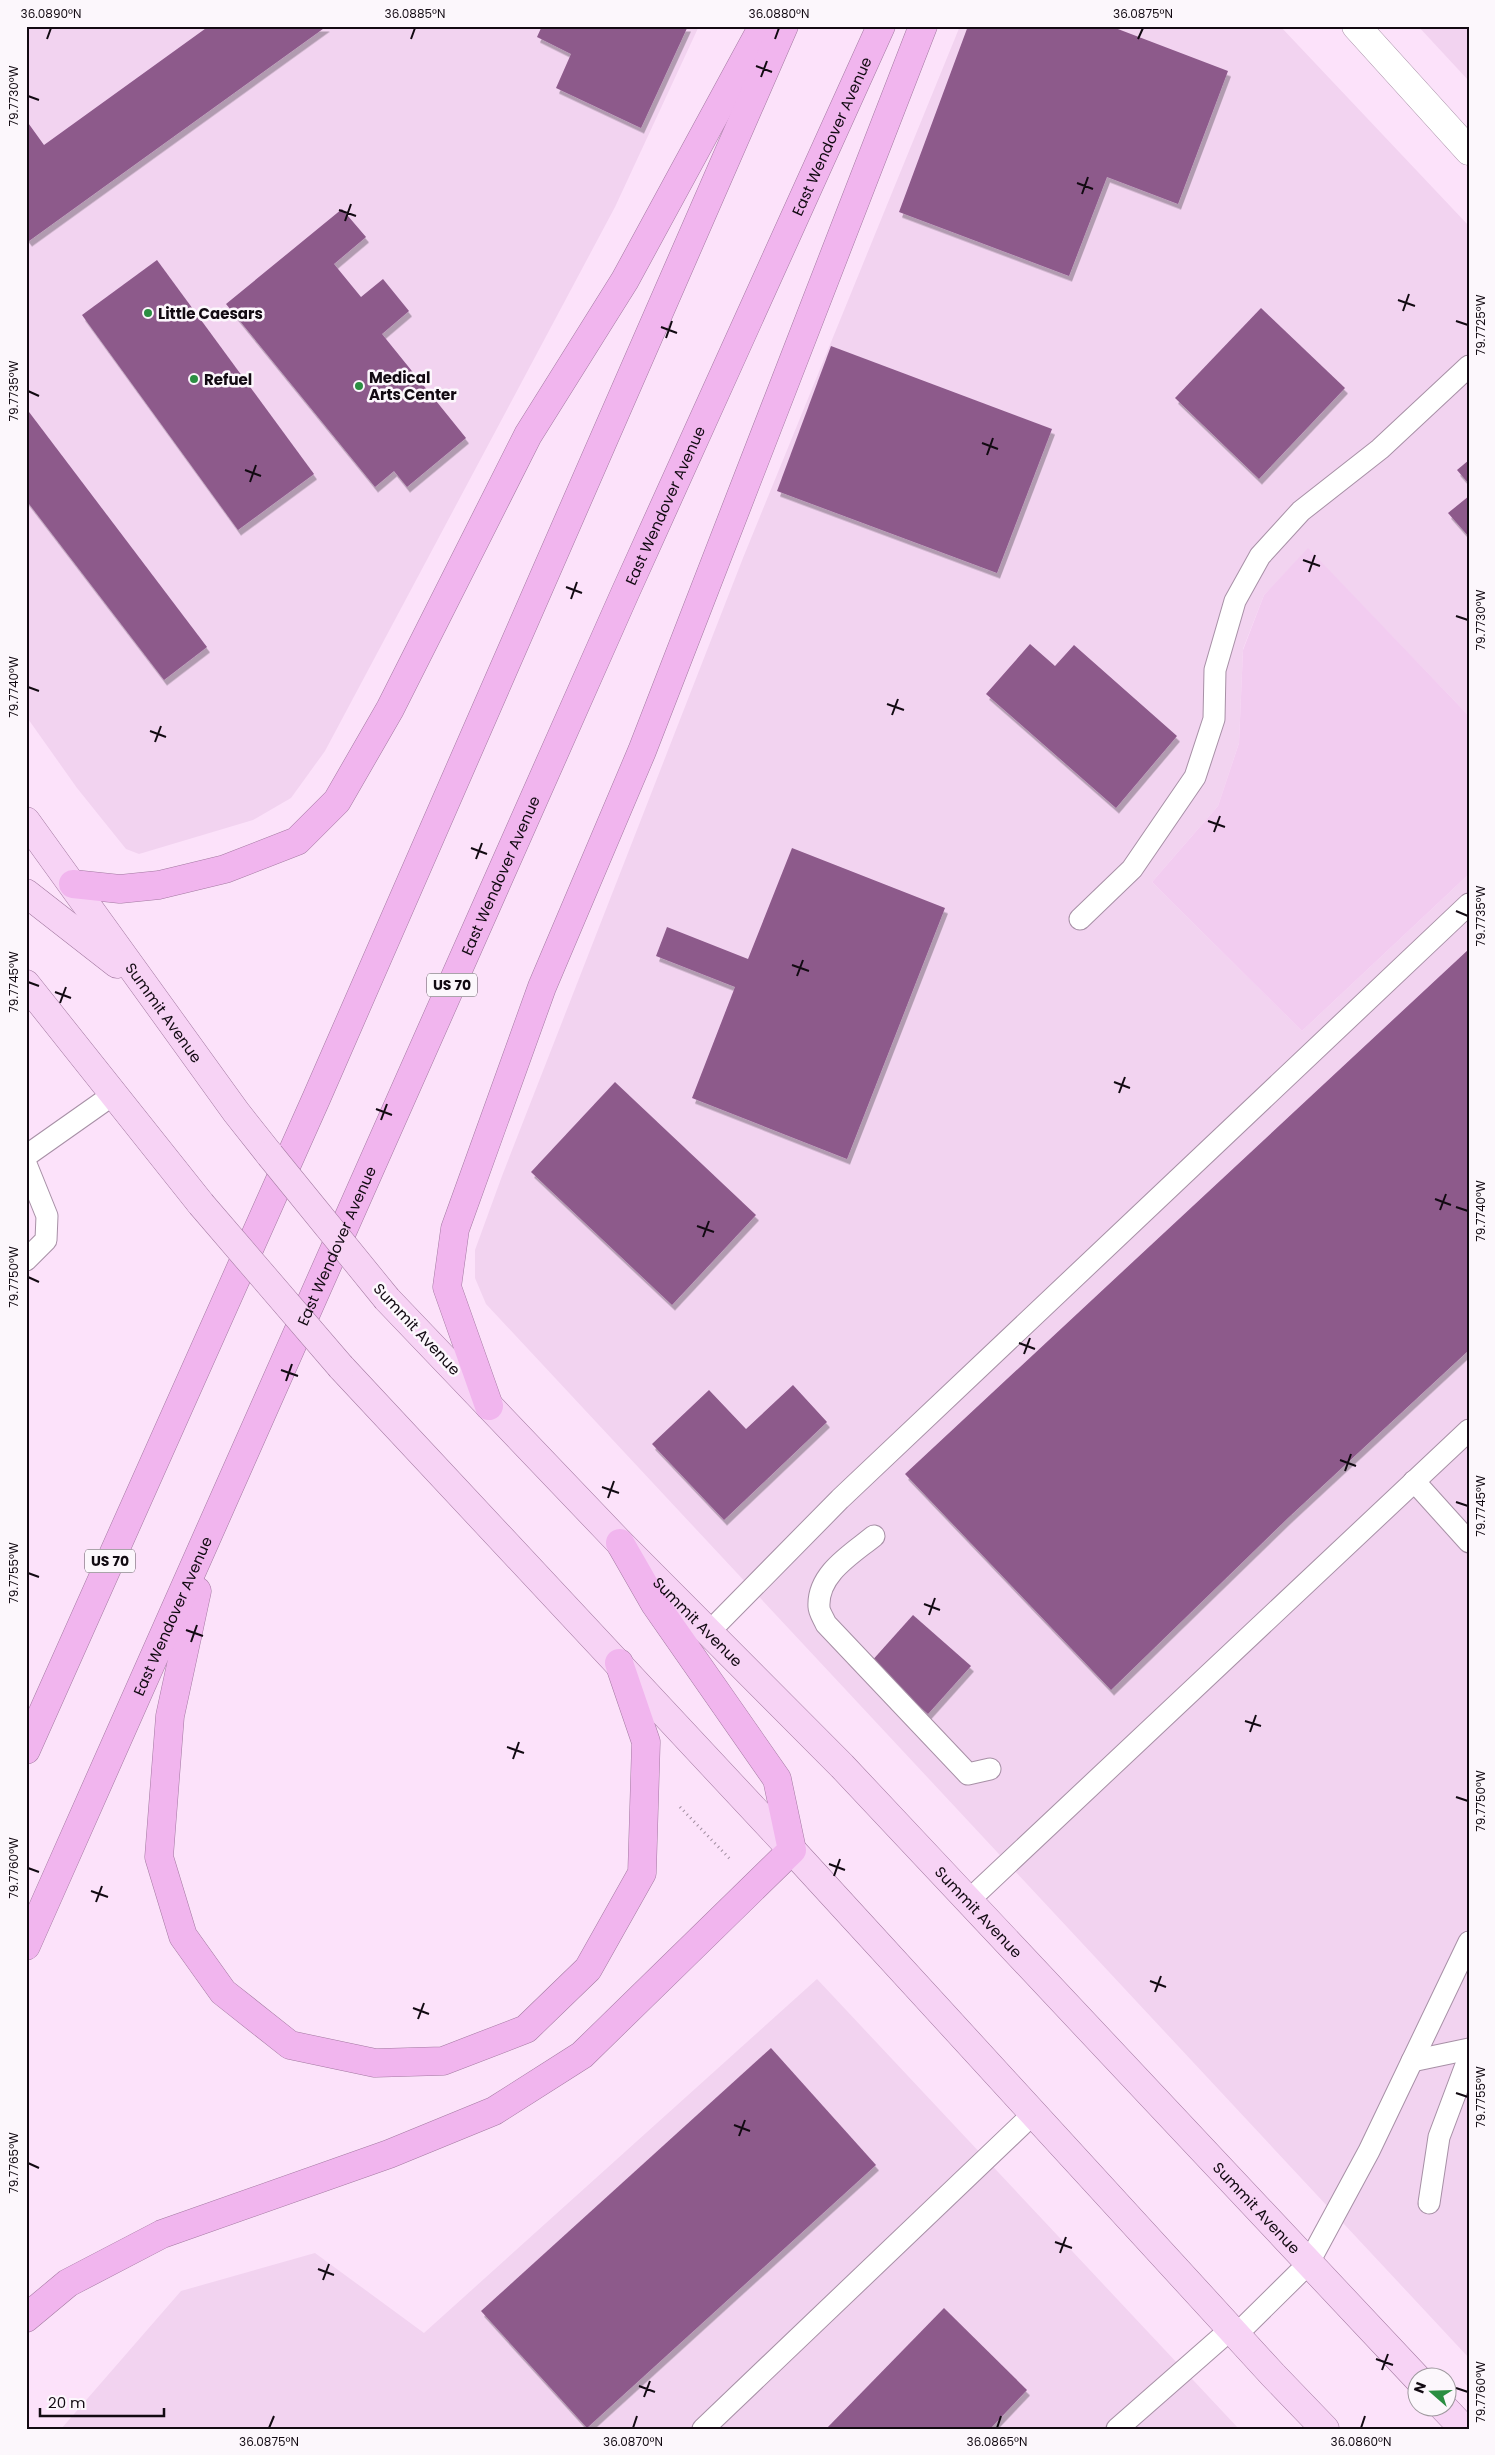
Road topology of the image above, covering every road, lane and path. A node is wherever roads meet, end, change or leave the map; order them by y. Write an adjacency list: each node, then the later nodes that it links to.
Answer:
1 (763, 26): 9 (highway)
2 (784, 26): 28 (highway, US 70)
3 (881, 26): 23 (highway, East Wendover Avenue / US 70)
4 (923, 26): 19 (highway)
5 (1356, 26): 6 (street)
6 (1469, 151)
7 (1469, 366): 12 (lane)
8 (26, 821): 9 (main road, Summit Avenue)
9 (73, 884): 14 (main road, Summit Avenue)
10 (26, 893): 14 (main road)
11 (1469, 904): 26 (lane)
12 (1080, 919)
13 (26, 984): 15 (main road)
14 (145, 987): 19 (main road, Summit Avenue, bridge)
15 (114, 1094): 16 (lane); 27 (main road, bridge)
16 (26, 1156)
17 (26, 1164): 18 (lane)
18 (26, 1260)
19 (489, 1406): 24 (main road, Summit Avenue)
20 (1469, 1430): 21 (lane)
21 (1414, 1481): 25 (lane); 34 (lane)
22 (874, 1536): 30 (lane)
23 (208, 1538): 27 (highway); 36 (highway, East Wendover Avenue / US 70)
24 (620, 1542): 26 (main road, Summit Avenue); 32 (highway)
25 (1469, 1542)
26 (709, 1632): 34 (main road, Summit Avenue)
27 (619, 1663): 32 (main road)
28 (34, 1725): 29 (highway, US 70)
29 (26, 1750)
30 (990, 1769)
31 (678, 1806): 33 (path)
32 (792, 1850): 40 (main road); 43 (highway)
33 (732, 1861)
34 (968, 1901): 42 (main road, Summit Avenue)
35 (1469, 1942): 39 (lane)
36 (26, 1946)
37 (1469, 2049): 39 (lane)
38 (1469, 2057): 41 (lane)
39 (1412, 2061): 42 (lane)
40 (1033, 2114): 44 (main road); 47 (lane)
41 (1429, 2203)
42 (1308, 2264): 44 (lane); 45 (main road, Summit Avenue)
43 (26, 2318)
44 (1234, 2332): 48 (lane); 49 (main road)
45 (1408, 2369)
46 (1454, 2418): 50 (main road)
47 (703, 2429)
48 (1117, 2429)
49 (1325, 2429)
50 (1464, 2429)

